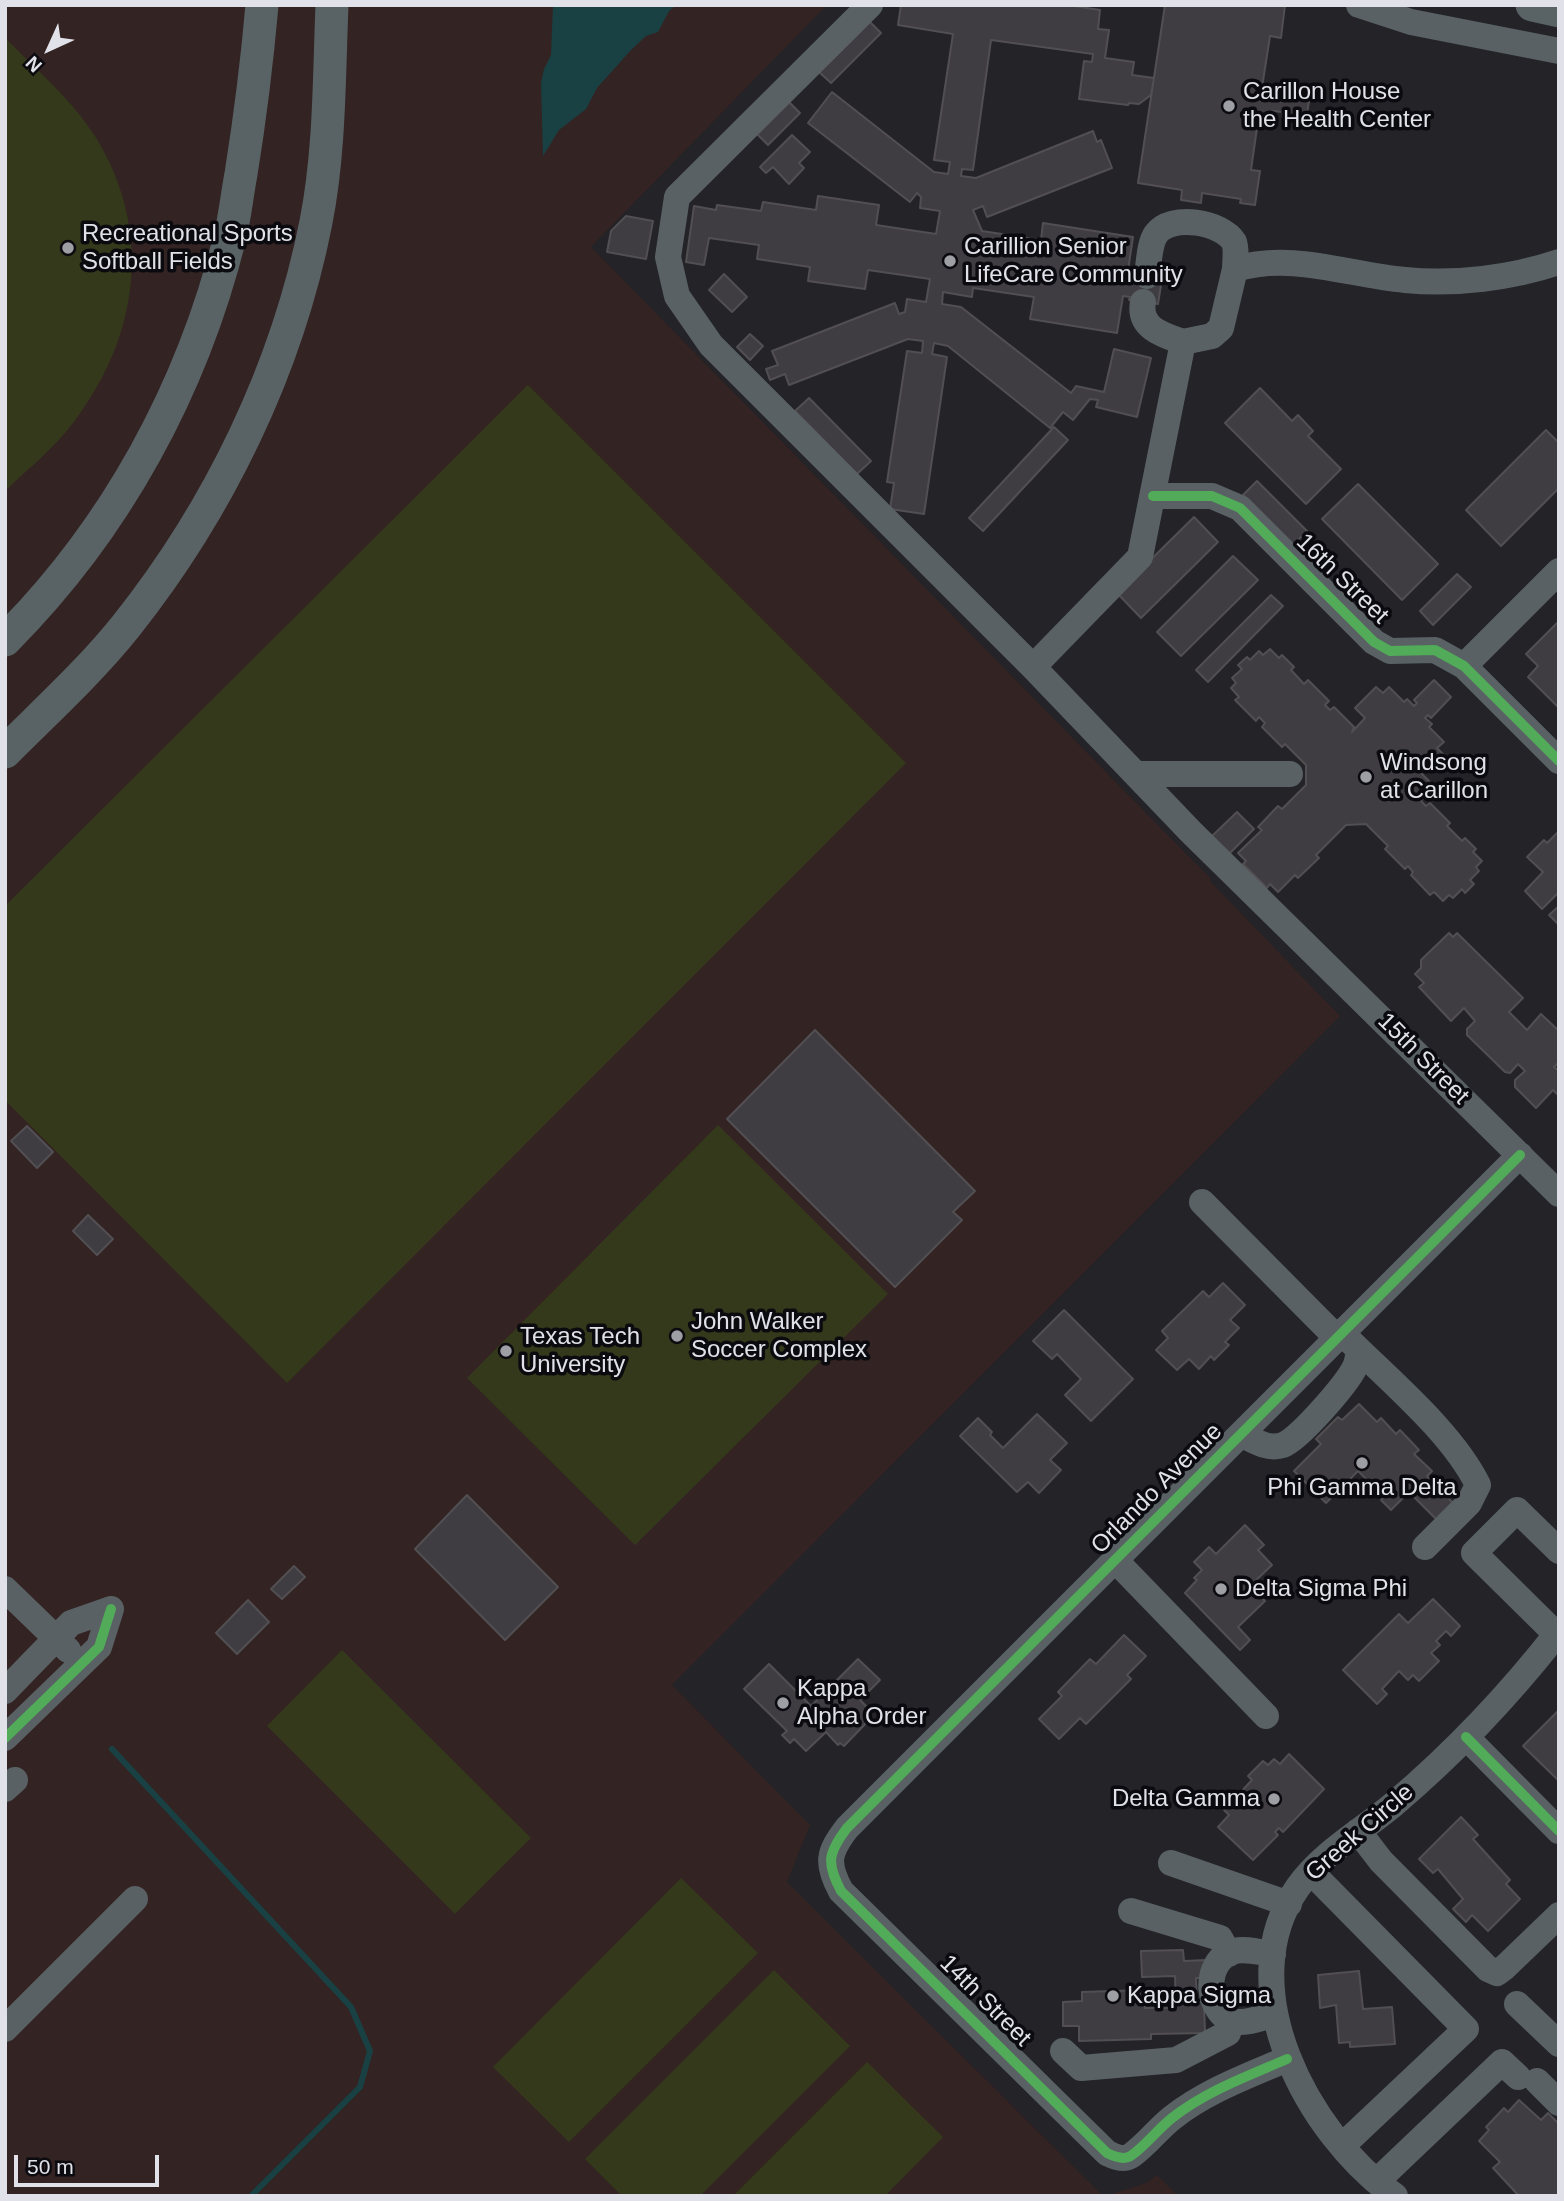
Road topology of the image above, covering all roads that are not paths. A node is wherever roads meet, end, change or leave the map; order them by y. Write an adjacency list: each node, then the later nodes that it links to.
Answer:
1 (262, 5): 13 (main road)
2 (332, 5): 16 (main road)
3 (870, 5): 15 (street, 15th Street)
4 (1359, 5): 7 (street)
5 (1532, 5): 6 (main road)
6 (1559, 11)
7 (1559, 51)
8 (1559, 262): 9 (street)
9 (1235, 270): 10 (street); 10 (street)
10 (1183, 342): 11 (street)
11 (1153, 496): 14 (street, 16th Street); 15 (street)
12 (1557, 575): 14 (street)
13 (5, 640)
14 (1464, 666): 17 (street, 16th Street)
15 (1033, 667): 18 (street, 15th Street)
16 (5, 752)
17 (1559, 761)
18 (1136, 774): 19 (street); 20 (street, 15th Street)
19 (1290, 774)
20 (1520, 1155): 21 (street, 15th Street); 23 (street, Orlando Avenue)
21 (1559, 1194)
22 (1202, 1202): 23 (street)
23 (1346, 1341): 24 (street, Orlando Avenue); 24 (street); 25 (street)
24 (1241, 1434): 27 (street, Orlando Avenue)
25 (1425, 1547)
26 (1559, 1551): 29 (street)
27 (1115, 1560): 34 (street); 39 (street, Orlando Avenue)
28 (5, 1589): 30 (street)
29 (1558, 1633): 35 (street, Greek Circle)
30 (56, 1639): 31 (street); 31 (street); 32 (street)
31 (82, 1664): 33 (street)
32 (11, 1673): 33 (street)
33 (48, 1697): 36 (street)
34 (1266, 1716)
35 (1466, 1737): 37 (street, Greek Circle); 38 (street)
36 (5, 1738)
37 (1358, 1831): 41 (street, Greek Circle); 45 (street)
38 (1559, 1831)
39 (830, 1858): 54 (street, 14th Street)
40 (1171, 1863): 43 (street)
41 (1311, 1872): 43 (street, Greek Circle); 56 (street)
42 (135, 1899): 52 (street)
43 (1289, 1904): 47 (street, Greek Circle)
44 (1131, 1911): 46 (street)
45 (1559, 1915)
46 (1230, 1954): 47 (street); 50 (street)
47 (1273, 1954): 49 (street, Greek Circle)
48 (1517, 2004): 51 (street)
49 (1275, 2014): 50 (street); 54 (street, Greek Circle)
50 (1232, 2020): 53 (street)
51 (1553, 2028)
52 (5, 2029)
53 (1063, 2052)
54 (1287, 2059): 56 (street, Greek Circle)
55 (1559, 2103): 57 (street)
56 (1342, 2146): 57 (street, Greek Circle)
57 (1386, 2188)

